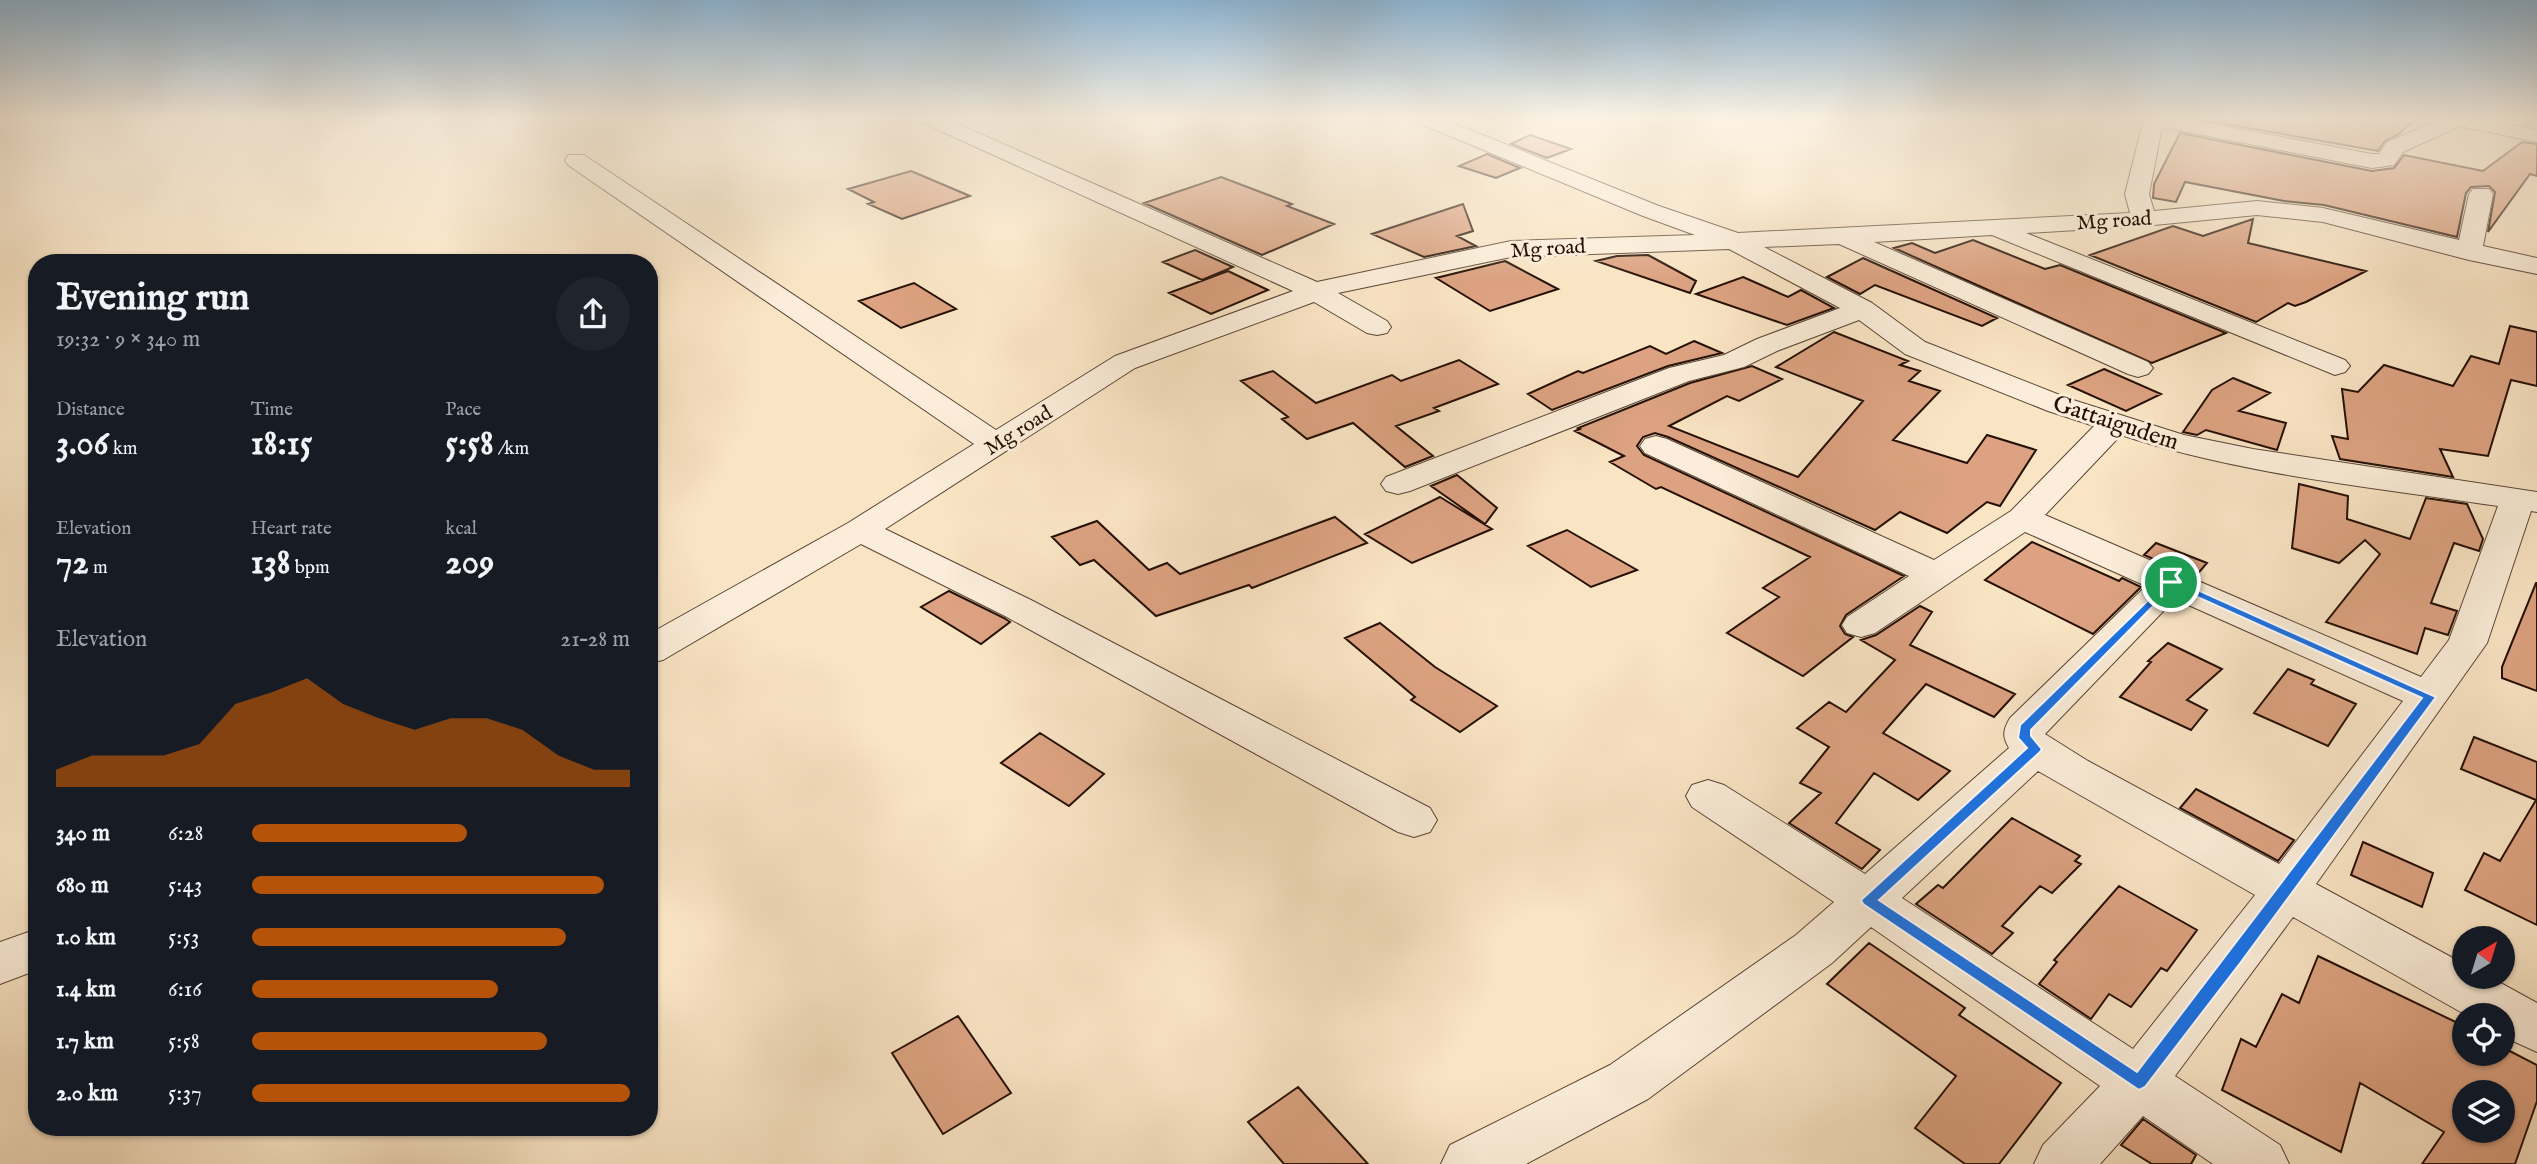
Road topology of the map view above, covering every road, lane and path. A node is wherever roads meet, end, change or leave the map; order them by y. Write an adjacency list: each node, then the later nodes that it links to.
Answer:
1 (594, 172): 18 (street)
2 (1049, 172): 12 (street)
3 (1556, 172): 9 (street)
4 (2142, 172): 6 (street)
5 (2481, 194): 10 (street)
6 (2144, 219): 7 (street, Mg road); 10 (street, Mg road)
7 (1992, 229): 8 (street, Mg road); 15 (street)
8 (1841, 237): 9 (street, Mg road); 16 (street)
9 (1730, 239): 12 (street, Mg road); 13 (street, Gattaigudem)
10 (2469, 251): 11 (street, Mg road)
11 (2537, 266)
12 (1317, 292): 14 (street); 18 (street, Mg road)
13 (1861, 309): 17 (street, Gattaigudem); 20 (street)
14 (1377, 327)
15 (2335, 366)
16 (2138, 368)
17 (2115, 423): 21 (street, Gattaigudem); 22 (street)
18 (996, 444): 23 (street, Mg road)
19 (1656, 446): 24 (street)
20 (1398, 484)
21 (2528, 501): 28 (street)
22 (2023, 518): 24 (street); 25 (street)
23 (860, 530): 27 (street, Mg road); 31 (street)
24 (1936, 575): 26 (street)
25 (2171, 582): 28 (street); 29 (street)
26 (1861, 625)
27 (658, 646)
28 (2430, 697): 32 (street)
29 (2035, 749): 32 (street); 33 (street)
30 (1708, 796): 33 (street)
31 (1414, 820)
32 (2285, 890): 36 (street); 37 (street)
33 (1868, 900): 37 (street); 38 (street)
34 (28, 952): 35 (street)
35 (0, 963)
36 (2537, 1029)
37 (2139, 1082): 39 (street); 40 (street)
38 (1470, 1164)
39 (2063, 1164)
40 (2260, 1164)

